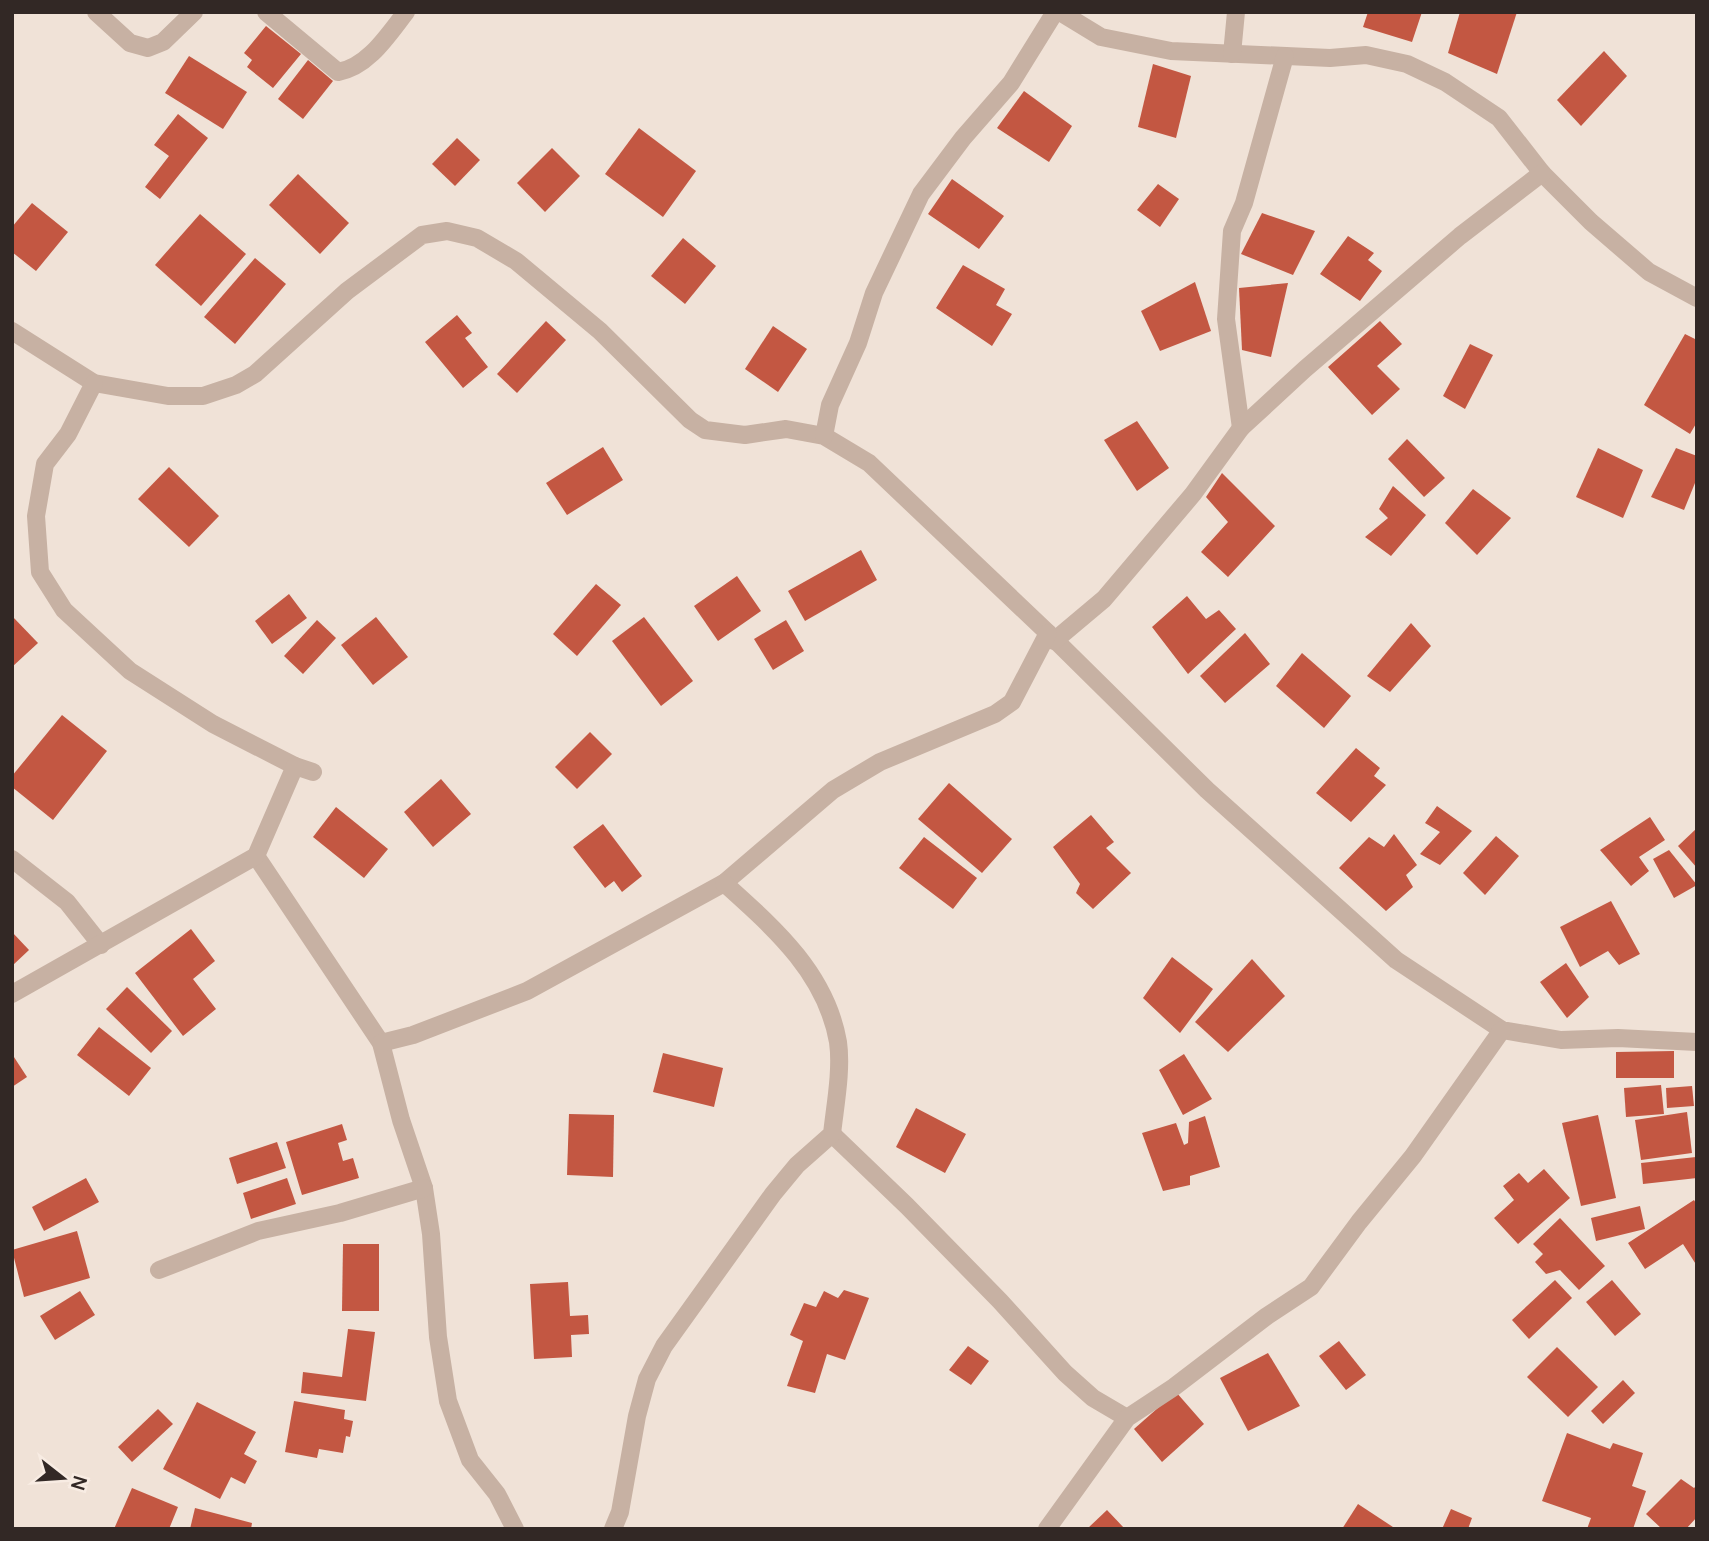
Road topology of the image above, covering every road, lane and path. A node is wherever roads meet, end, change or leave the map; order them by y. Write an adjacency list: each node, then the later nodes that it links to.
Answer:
1 (96, 12): 2 (street)
2 (194, 12)
3 (266, 12): 4 (street)
4 (406, 12)
5 (1058, 12): 7 (street); 14 (street)
6 (1236, 12): 7 (street)
7 (1232, 54): 8 (street)
8 (1285, 56): 9 (street); 13 (street)
9 (1542, 173): 10 (street); 13 (street)
10 (1697, 298)
11 (12, 331): 12 (street)
12 (94, 383): 14 (street); 16 (street)
13 (1241, 428): 15 (street)
14 (824, 436): 15 (street)
15 (1051, 637): 20 (street); 23 (street)
16 (295, 766): 17 (street); 18 (street)
17 (313, 772)
18 (256, 856): 21 (street); 25 (street)
19 (12, 859): 21 (street)
20 (724, 883): 25 (street); 26 (street)
21 (101, 945): 22 (street)
22 (12, 994)
23 (1502, 1030): 24 (street); 29 (street)
24 (1697, 1042)
25 (380, 1043): 27 (street)
26 (832, 1134): 29 (street); 31 (street)
27 (424, 1188): 28 (street); 30 (street)
28 (159, 1270)
29 (1127, 1418): 32 (street)
30 (515, 1529)
31 (613, 1529)
32 (1047, 1529)

